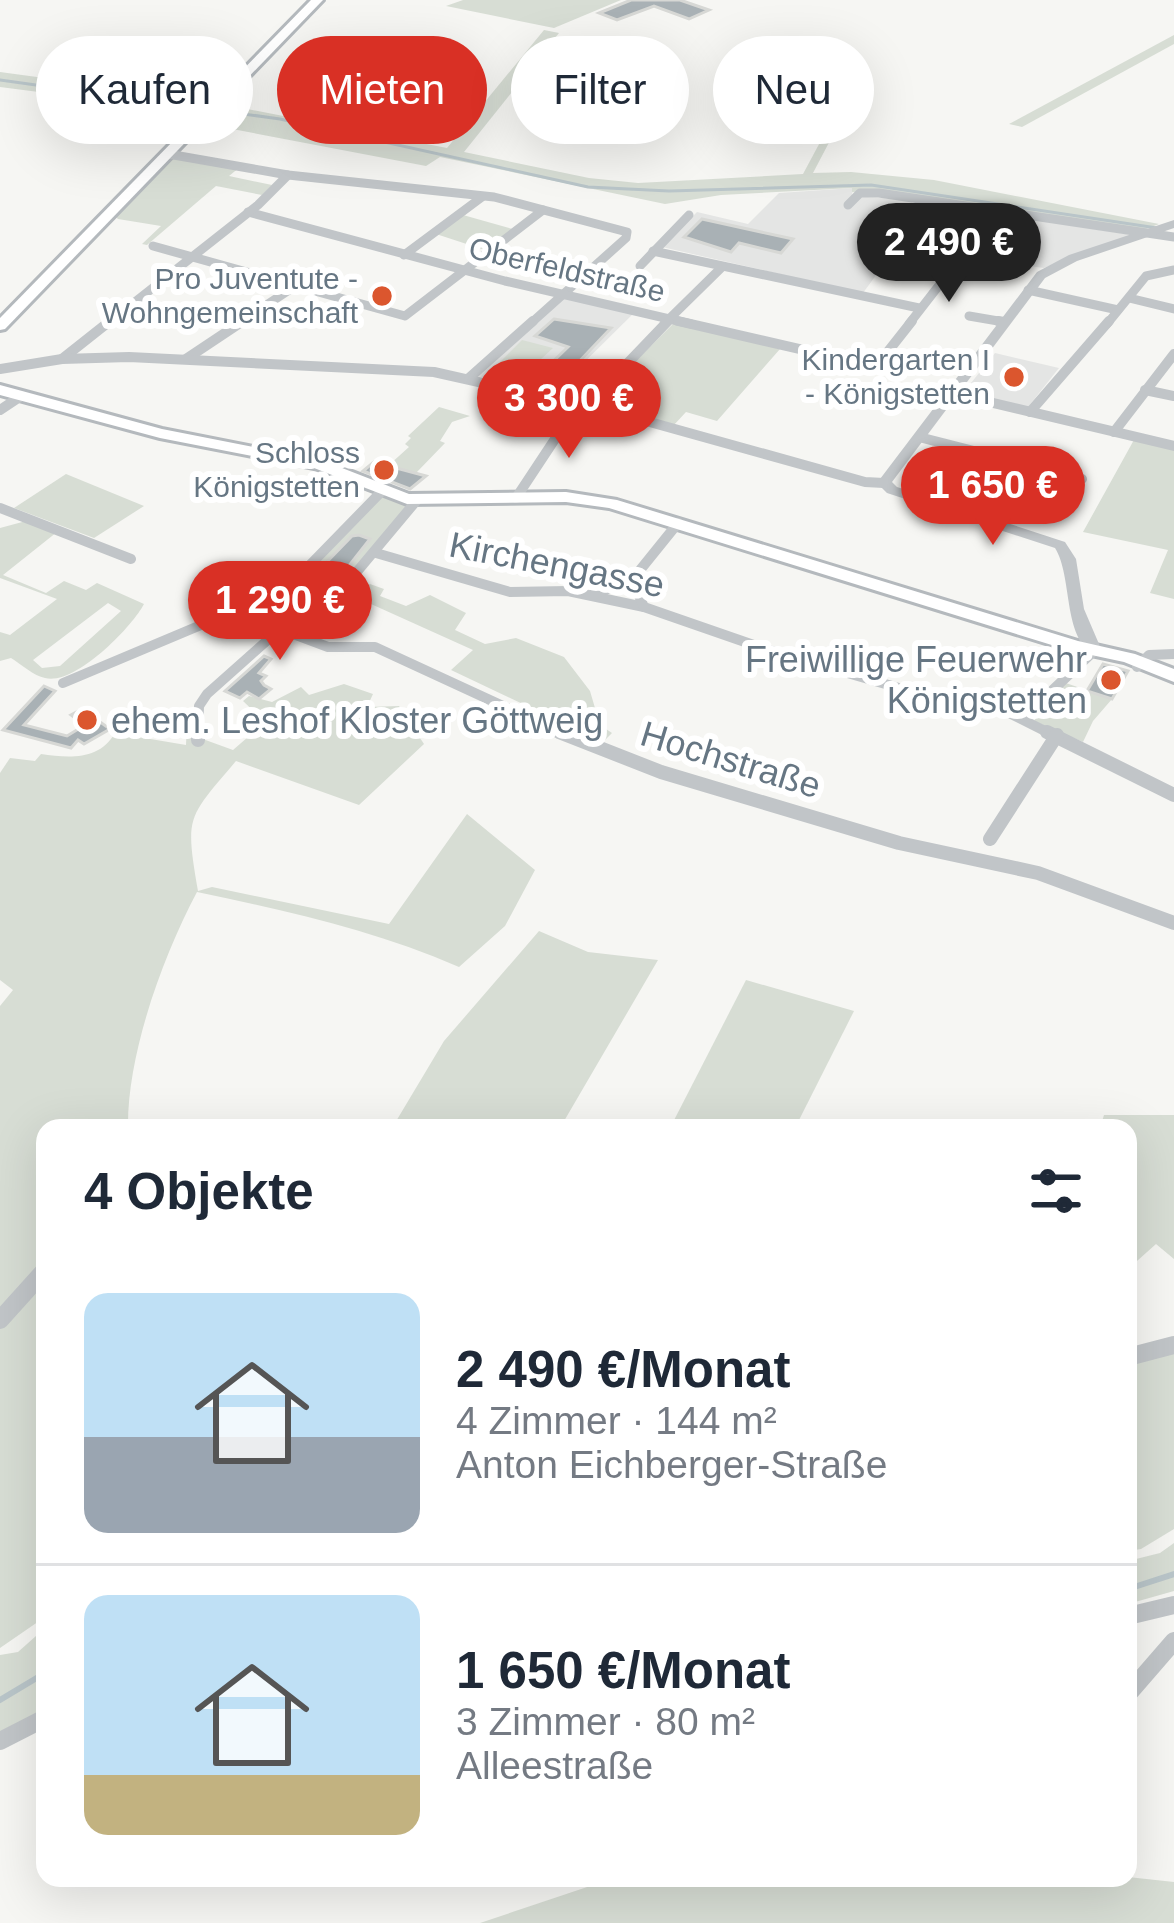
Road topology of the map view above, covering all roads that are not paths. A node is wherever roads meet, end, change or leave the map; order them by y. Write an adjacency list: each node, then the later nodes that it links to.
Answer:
1 (317, 0): 2 (main road)
2 (168, 154): 3 (street); 30 (main road)
3 (288, 175): 4 (street); 7 (street)
4 (483, 196): 6 (street); 14 (street)
5 (848, 205): 8 (street)
6 (543, 210): 19 (street); 22 (street)
7 (248, 212): 14 (street, Oberfeldstraße); 15 (street)
8 (996, 212): 11 (street); 24 (street)
9 (689, 215): 13 (street)
10 (1172, 229): 11 (street)
11 (1144, 234): 21 (street)
12 (153, 246): 15 (street)
13 (653, 251): 16 (street); 17 (street)
14 (404, 255): 19 (street, Oberfeldstraße)
15 (192, 256): 20 (street); 32 (street)
16 (640, 266)
17 (722, 267): 24 (street); 28 (street)
18 (1174, 270): 23 (street)
19 (464, 271): 20 (street); 22 (street, Oberfeldstraße)
20 (295, 286): 33 (street)
21 (1028, 290): 26 (street); 29 (street)
22 (564, 295): 28 (street, Oberfeldstraße); 35 (street)
23 (1129, 298): 25 (street); 26 (street)
24 (919, 308): 28 (street, Oberfeldstraße)
25 (1174, 309)
26 (1118, 310): 43 (street)
27 (969, 316): 29 (street)
28 (673, 319): 41 (street)
29 (1004, 322): 38 (street)
30 (0, 326)
31 (1174, 354): 37 (street)
32 (62, 359): 33 (street); 34 (street)
33 (186, 359): 35 (street)
34 (0, 369)
35 (469, 378): 41 (street)
36 (0, 390): 39 (main road)
37 (1145, 390): 40 (street); 44 (street)
38 (951, 393): 43 (street); 45 (street)
39 (21, 396): 42 (street); 49 (main road)
40 (1174, 396)
41 (584, 407): 48 (street); 50 (street)
42 (0, 410)
43 (1030, 412): 44 (street)
44 (1114, 432): 46 (street)
45 (919, 437): 47 (street); 48 (street)
46 (1174, 446)
47 (1082, 479)
48 (884, 482): 61 (street)
49 (382, 491): 51 (main road); 58 (street)
50 (516, 498): 51 (main road); 53 (main road)
51 (414, 504): 54 (street)
52 (0, 508): 55 (street)
53 (679, 523): 56 (street); 61 (main road)
54 (376, 553): 57 (street, Kirchengasse); 60 (street)
55 (131, 559)
56 (632, 580): 57 (street); 59 (street)
57 (591, 596): 59 (street, Kirchengasse)
58 (257, 601): 60 (street, Hochstraße); 65 (street)
59 (644, 608): 67 (street, Kirchengasse)
60 (286, 625): 70 (street); 73 (street, Hochstraße)
61 (1094, 650): 63 (main road); 66 (street, Kirchengasse)
62 (1174, 654): 63 (street)
63 (1139, 664): 64 (main road)
64 (1174, 678)
65 (63, 682)
66 (1042, 700): 67 (street, Kirchengasse); 68 (street)
67 (1004, 711): 68 (street, Kirchengasse)
68 (1028, 724): 69 (street, Kirchengasse)
69 (1057, 735): 71 (street, Kirchengasse); 72 (street)
70 (198, 740)
71 (1174, 795)
72 (990, 839)
73 (1174, 923)
74 (36, 1280): 75 (street)
75 (0, 1320)
76 (1174, 1346): 77 (street)
77 (1137, 1355)
78 (1174, 1605): 79 (street)
79 (1137, 1614)
80 (1174, 1641): 81 (street)
81 (1137, 1684)
82 (36, 1723): 83 (street)
83 (0, 1741)

